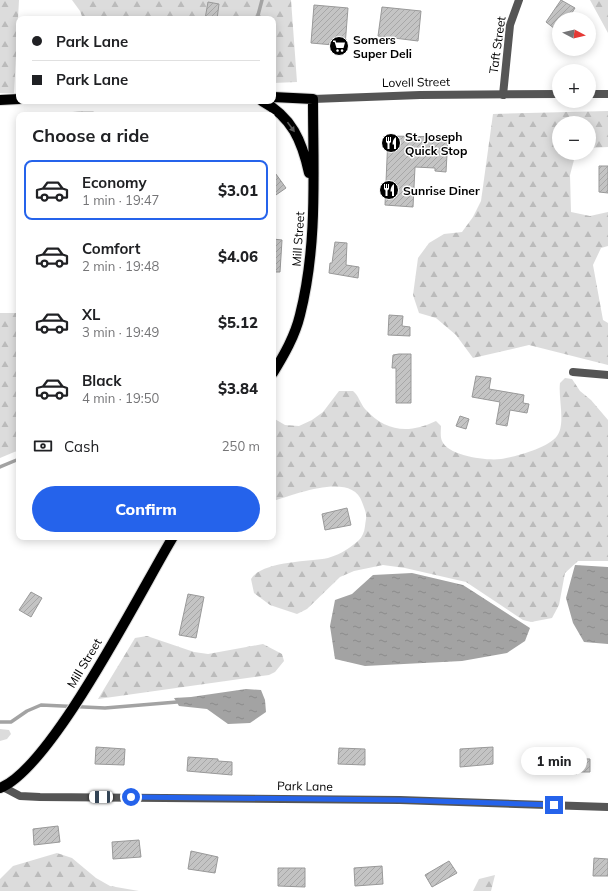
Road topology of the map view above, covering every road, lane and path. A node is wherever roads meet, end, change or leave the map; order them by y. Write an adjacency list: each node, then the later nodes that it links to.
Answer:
1 (519, 0): 5 (street, Taft Street)
2 (552, 94): 5 (street, Lovell Street)
3 (596, 94): 4 (street)
4 (608, 94)
5 (503, 95): 8 (street, Lovell Street)
6 (276, 97): 8 (main road, Lovell Street)
7 (16, 99): 9 (main road)
8 (313, 99): 11 (main road, Mill Street)
9 (0, 100)
10 (268, 104): 11 (main road, one-way to 11)
11 (313, 195): 12 (main road, Mill Street)
12 (276, 368)
13 (573, 372): 14 (street)
14 (608, 376)
15 (171, 540): 16 (main road, Mill Street)
16 (2, 788): 17 (street, Park Lane)
17 (608, 807)

